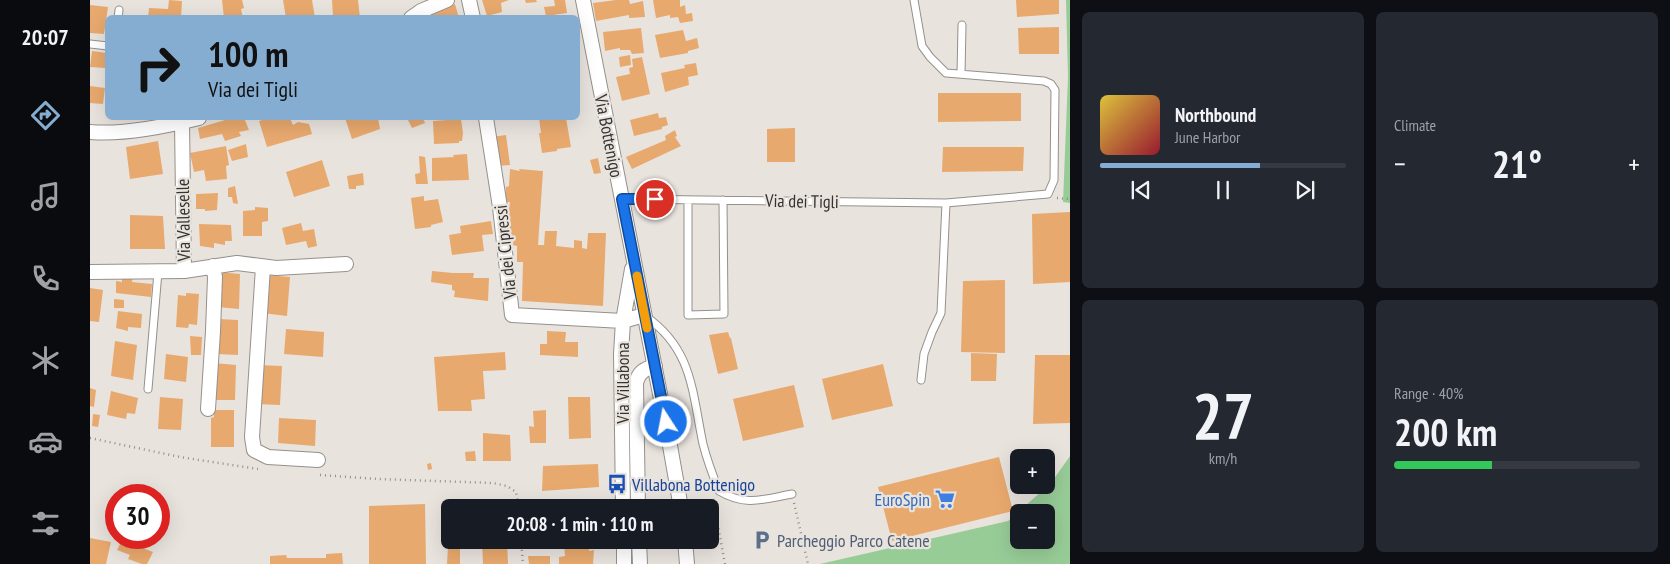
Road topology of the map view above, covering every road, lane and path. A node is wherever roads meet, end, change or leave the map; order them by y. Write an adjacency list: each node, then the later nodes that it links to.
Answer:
1 (447, 0): 5 (street)
2 (469, 0): 6 (street)
3 (583, 0): 15 (street, Via Bottenigo)
4 (914, 0): 10 (lane)
5 (415, 15)
6 (472, 15)
7 (962, 25): 10 (lane)
8 (90, 44): 9 (lane)
9 (105, 46)
10 (961, 74): 18 (lane, Via dei Tigli)
11 (190, 120): 13 (street)
12 (486, 120): 27 (street, Via dei Cipressi)
13 (182, 122): 14 (street); 23 (street, Via Valleselle)
14 (90, 132)
15 (622, 199): 16 (lane, Via dei Tigli); 19 (street, Via Bottenigo)
16 (688, 200): 17 (lane, Via dei Tigli); 17 (lane)
17 (724, 200): 18 (lane, Via dei Tigli)
18 (946, 203): 29 (lane)
19 (634, 258): 26 (street, Via Bottenigo); 27 (street, Via Villabona)
20 (346, 264): 22 (street)
21 (213, 266): 22 (street); 23 (street); 31 (street)
22 (263, 267): 32 (street)
23 (184, 271): 25 (street, Via Valleselle)
24 (90, 272): 25 (street, Via Valleselle)
25 (158, 272): 30 (lane)
26 (644, 315): 27 (street, Via dei Cipressi); 28 (street, Via Bottenigo); 34 (lane)
27 (623, 321): 35 (street, Via Villabona)
28 (655, 366): 36 (street, Via Villabona); 37 (street, Via Bottenigo)
29 (921, 380)
30 (148, 389)
31 (208, 409)
32 (318, 460)
33 (713, 497): 46 (path)
34 (793, 498): 47 (path)
35 (623, 499)
36 (638, 499)
37 (679, 499)
38 (522, 549): 42 (path)
39 (624, 549): 43 (street)
40 (639, 549): 44 (street)
41 (686, 549): 45 (street)
42 (523, 564)
43 (624, 564)
44 (640, 564)
45 (687, 564)
46 (725, 564)
47 (808, 564)

